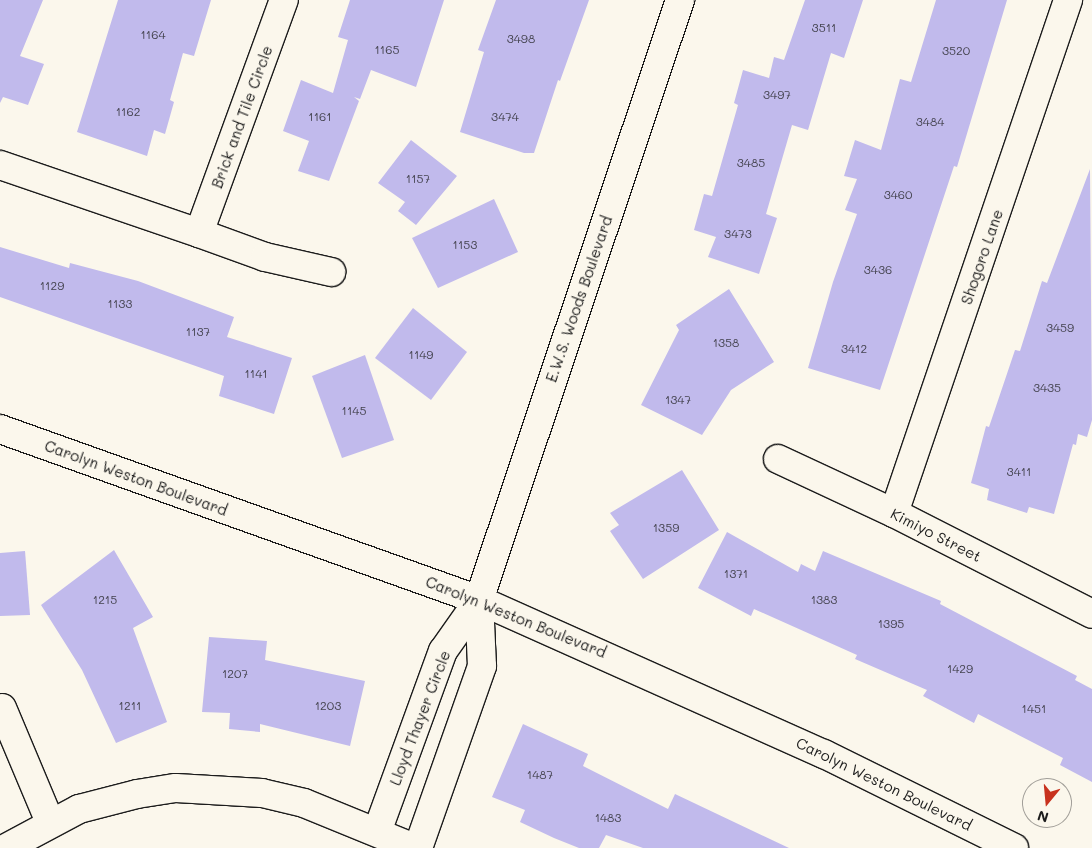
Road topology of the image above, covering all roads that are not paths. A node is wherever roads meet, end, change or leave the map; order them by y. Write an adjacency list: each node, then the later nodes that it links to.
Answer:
1 (284, 0): 5 (street, Brick and Tile Circle)
2 (680, 0): 10 (street, E.W.S. Woods Boulevard)
3 (1068, 0): 9 (street, Shogoro Lane)
4 (0, 165): 5 (street)
5 (199, 233): 6 (street)
6 (331, 272)
7 (0, 429): 10 (street, Carolyn Weston Boulevard)
8 (778, 459): 9 (street, Kimiyo Street)
9 (894, 513): 11 (street, Kimiyo Street)
10 (479, 600): 14 (street, Lloyd Thayer Circle); 17 (street); 18 (street, Carolyn Weston Boulevard)
11 (1092, 614)
12 (2, 708): 13 (street)
13 (50, 822): 14 (street); 15 (street)
14 (377, 832): 16 (street)
15 (6, 848)
16 (414, 848)
17 (418, 848)
18 (1014, 848)

